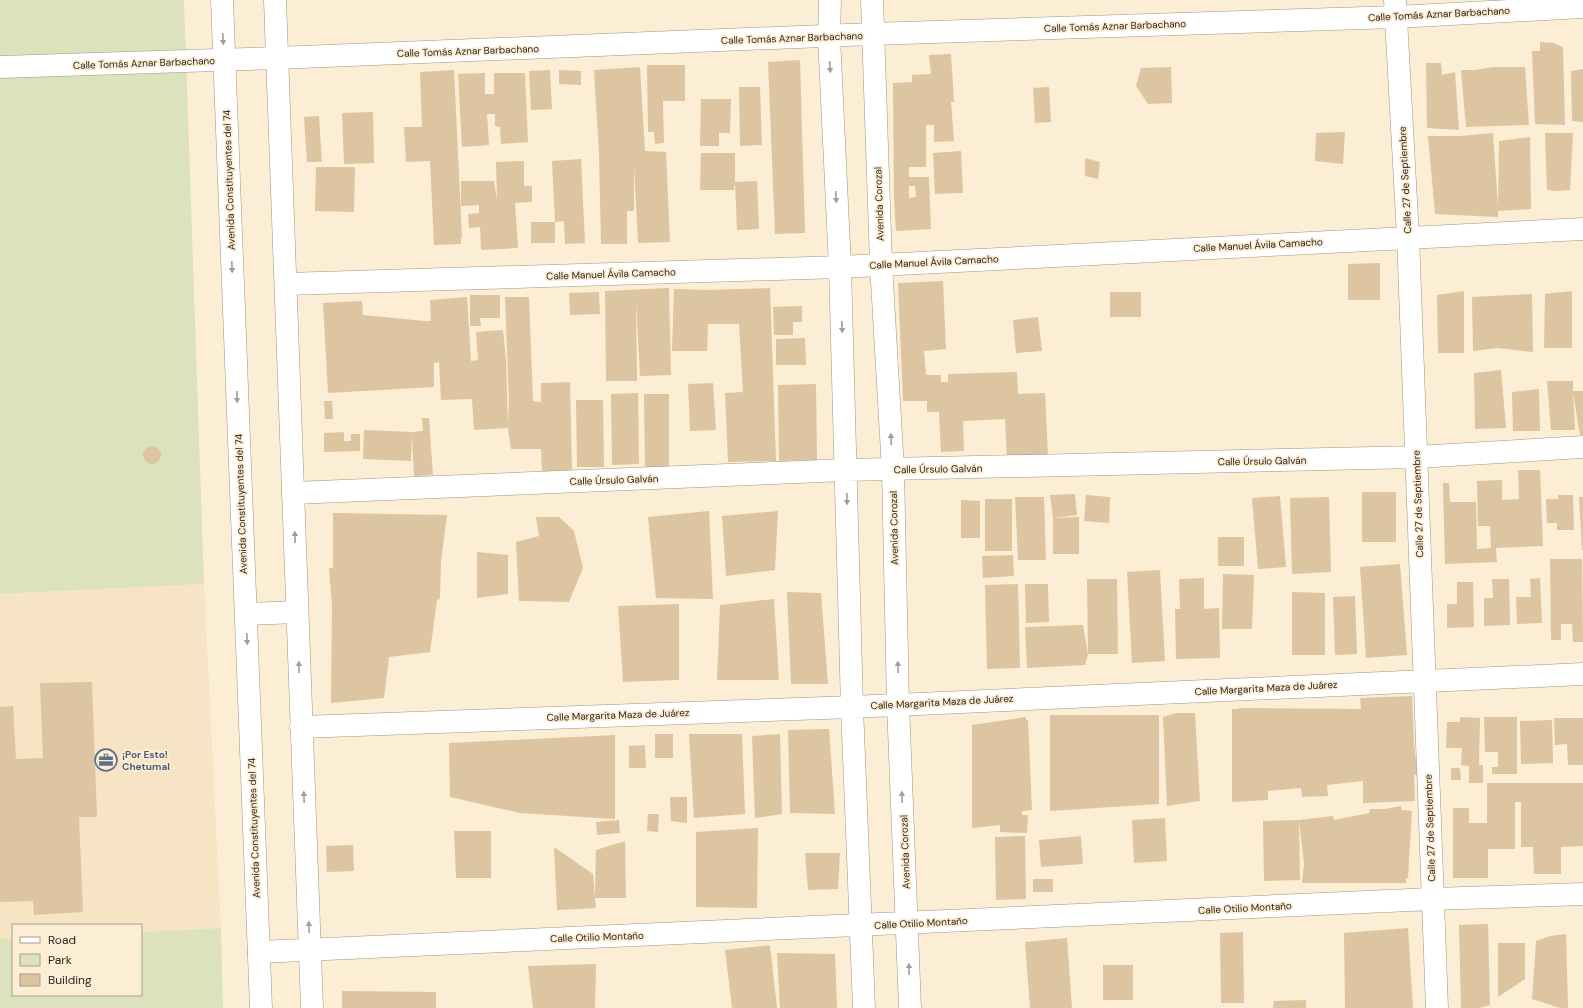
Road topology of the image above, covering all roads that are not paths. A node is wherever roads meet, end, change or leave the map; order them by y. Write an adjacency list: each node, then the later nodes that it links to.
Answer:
1 (222, 0): 10 (street, Avenida Constituyentes del 74, one-way to 10)
2 (275, 0): 9 (street)
3 (830, 0): 8 (street)
4 (872, 0): 7 (street, Avenida Corozal)
5 (1583, 7): 6 (street, Calle Tomás Aznar Barbachano)
6 (1396, 8): 7 (street, Calle Tomás Aznar Barbachano); 13 (street, Calle 27 de Septiembre)
7 (872, 34): 8 (street, Calle Tomás Aznar Barbachano); 14 (street, Avenida Corozal)
8 (829, 37): 9 (street, Calle Tomás Aznar Barbachano); 15 (street, one-way to 15)
9 (277, 58): 10 (street, Calle Tomás Aznar Barbachano); 16 (street)
10 (224, 60): 11 (street, Calle Tomás Aznar Barbachano); 23 (street, Avenida Constituyentes del 74, one-way to 23)
11 (0, 67)
12 (1583, 229): 13 (street, Calle Manuel Ávila Camacho)
13 (1408, 237): 14 (street, Calle Manuel Ávila Camacho); 18 (street, Calle 27 de Septiembre)
14 (881, 264): 15 (street, Calle Manuel Ávila Camacho); 20 (street, Avenida Corozal, one-way to 14)
15 (840, 267): 16 (street, Calle Manuel Ávila Camacho); 19 (street, one-way to 19)
16 (286, 284): 21 (street)
17 (1583, 447): 18 (street, Calle Úrsulo Galván)
18 (1417, 457): 20 (street, Calle Úrsulo Galván); 25 (street, Calle 27 de Septiembre)
19 (846, 470): 20 (street, Calle Úrsulo Galván); 21 (street, Calle Úrsulo Galván); 27 (street, one-way to 27)
20 (893, 470): 26 (street, Avenida Corozal, one-way to 20)
21 (293, 493): 22 (street, one-way to 21)
22 (297, 612): 23 (street); 28 (street, one-way to 22)
23 (246, 614): 34 (street, Avenida Constituyentes del 74, one-way to 34)
24 (1583, 674): 25 (street, Calle Margarita Maza de Juárez)
25 (1425, 681): 26 (street, Calle Margarita Maza de Juárez); 30 (street, Calle 27 de Septiembre)
26 (898, 704): 27 (street, Calle Margarita Maza de Juárez); 31 (street, Avenida Corozal, one-way to 26)
27 (852, 707): 28 (street, Calle Margarita Maza de Juárez); 32 (street)
28 (301, 727): 33 (street, one-way to 28)
29 (1583, 894): 30 (street, Calle Otilio Montaño)
30 (1433, 899): 31 (street, Calle Otilio Montaño); 39 (street, Calle 27 de Septiembre)
31 (908, 923): 32 (street, Calle Otilio Montaño); 38 (street, Avenida Corozal, one-way to 31)
32 (860, 926): 33 (street, Calle Otilio Montaño); 37 (street)
33 (309, 949): 34 (street, Calle Otilio Montaño); 36 (street)
34 (259, 952): 35 (street, Avenida Constituyentes del 74)
35 (261, 1008)
36 (312, 1008)
37 (864, 1008)
38 (910, 1008)
39 (1437, 1008)

